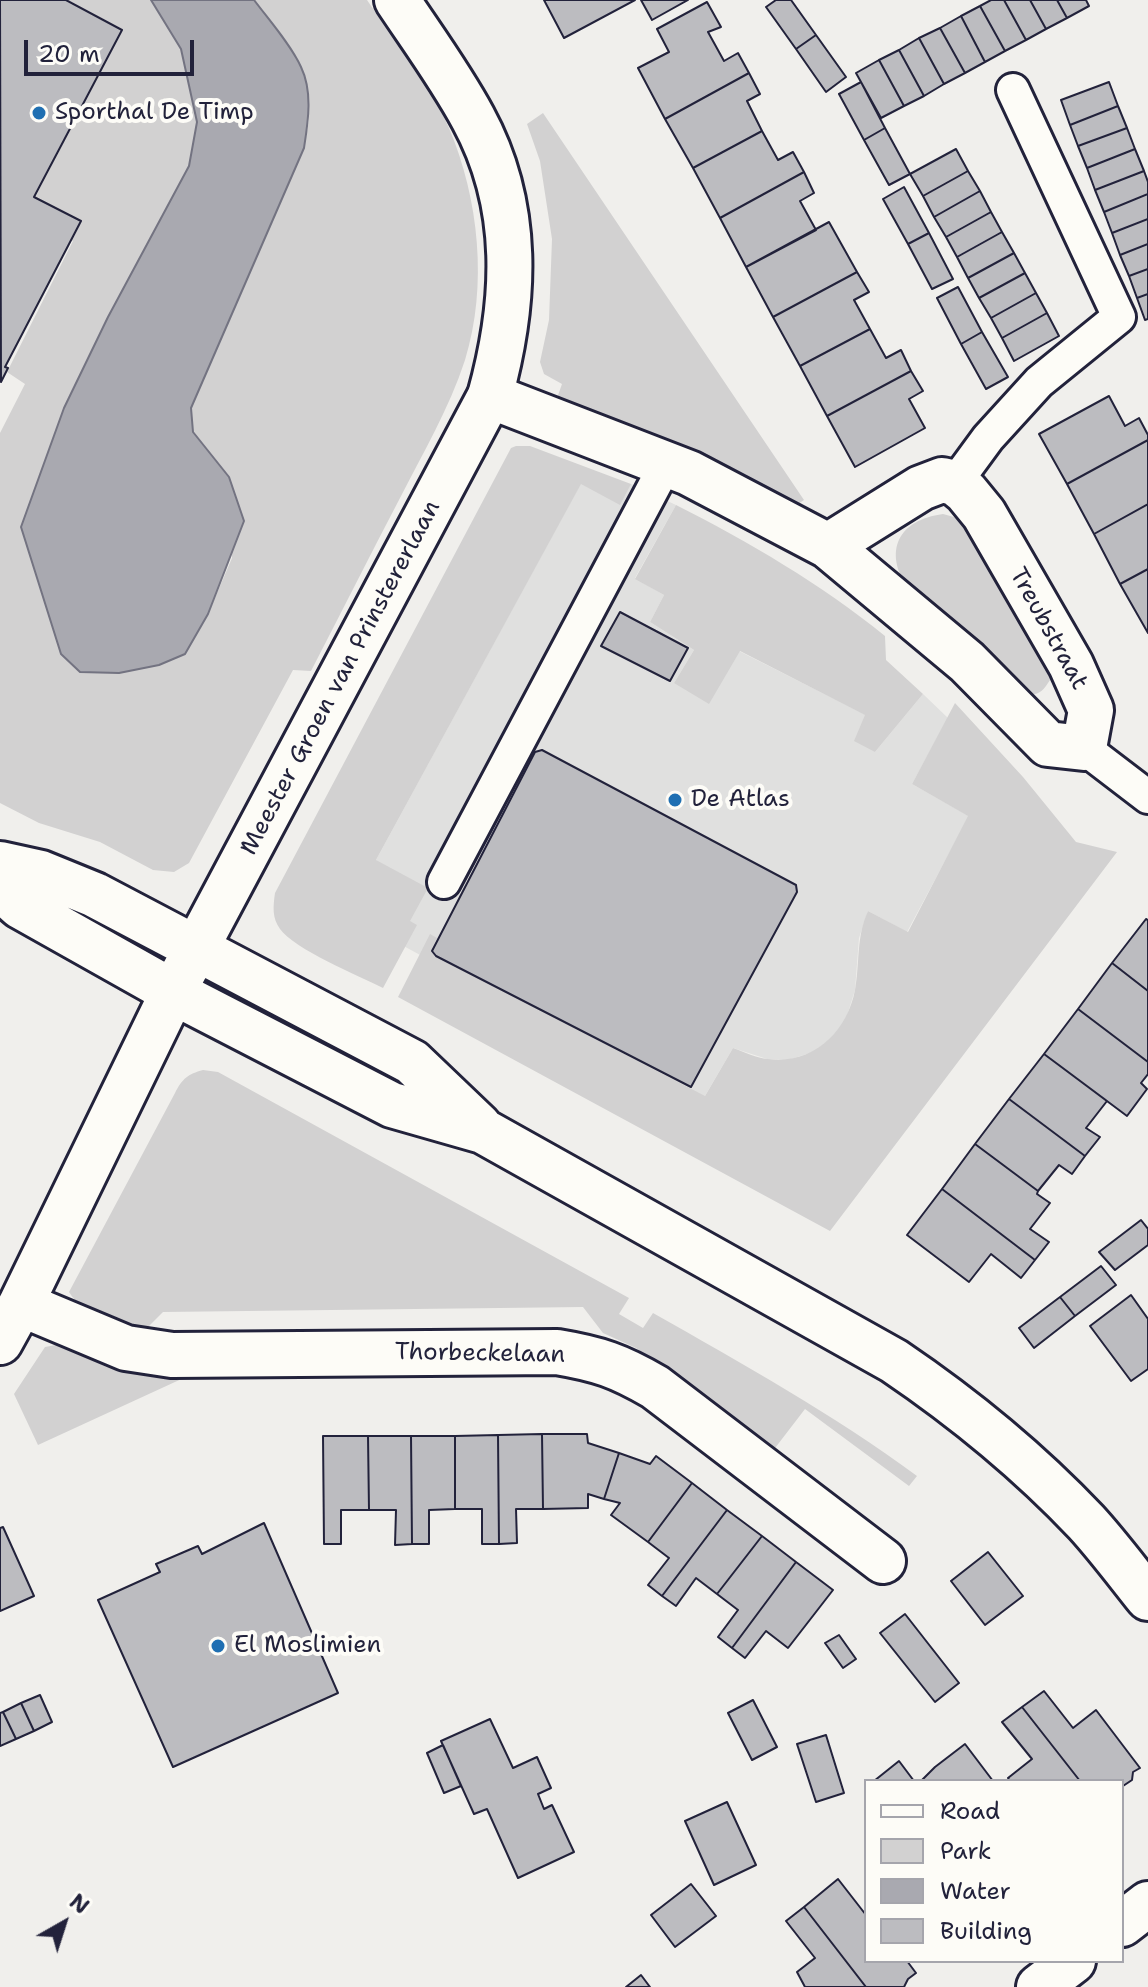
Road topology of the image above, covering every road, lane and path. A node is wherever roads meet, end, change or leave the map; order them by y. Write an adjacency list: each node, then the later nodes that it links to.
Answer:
1 (397, 0): 3 (street, Meester Groen van Prinstererlaan)
2 (1013, 90): 5 (lane)
3 (490, 396): 4 (street); 12 (street, Meester Groen van Prinstererlaan)
4 (666, 464): 6 (street); 10 (lane)
5 (955, 483): 6 (street); 7 (street, Treubstraat)
6 (828, 546): 7 (street)
7 (1084, 748): 8 (lane)
8 (1148, 797)
9 (0, 864): 12 (street)
10 (444, 882)
11 (0, 888): 13 (street)
12 (196, 950): 13 (street, Meester Groen van Prinstererlaan); 14 (street)
13 (173, 992): 14 (street); 15 (street, Meester Groen van Prinstererlaan)
14 (483, 1131): 18 (street)
15 (21, 1304): 16 (street, Meester Groen van Prinstererlaan); 17 (street, Thorbeckelaan)
16 (0, 1342)
17 (883, 1561)
18 (1148, 1598)
19 (1148, 1904): 20 (street)
20 (1124, 1922)
21 (1070, 1963): 22 (street)
22 (1039, 1987)

